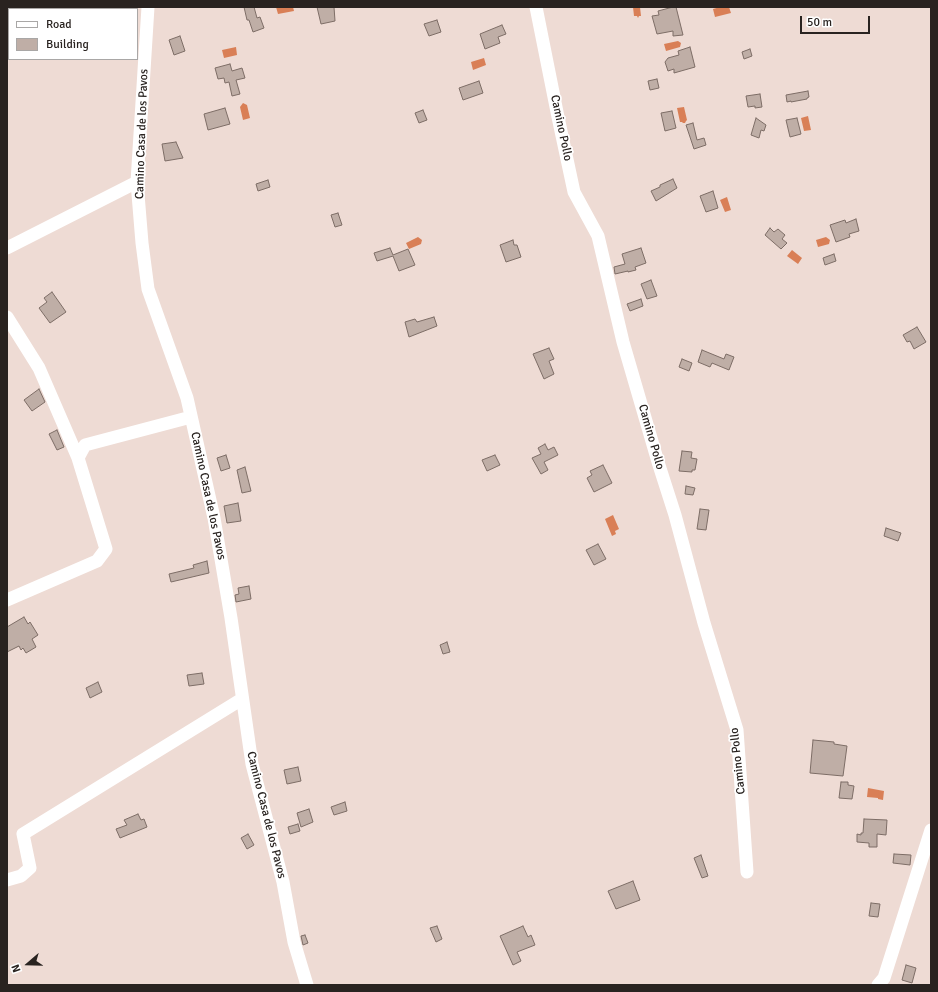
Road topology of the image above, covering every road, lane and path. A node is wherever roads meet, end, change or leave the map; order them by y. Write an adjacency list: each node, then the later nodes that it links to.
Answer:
1 (148, 7): 3 (street, Camino Casa de los Pavos)
2 (536, 7): 11 (street, Camino Pollo)
3 (137, 182): 4 (street); 6 (street, Camino Casa de los Pavos)
4 (7, 248)
5 (7, 317): 7 (street)
6 (191, 417): 7 (street); 9 (street, Camino Casa de los Pavos)
7 (78, 458): 8 (street)
8 (7, 600)
9 (242, 699): 12 (street); 13 (street, Camino Casa de los Pavos)
10 (931, 830): 14 (street)
11 (747, 872)
12 (7, 880)
13 (307, 985)
14 (878, 985)

